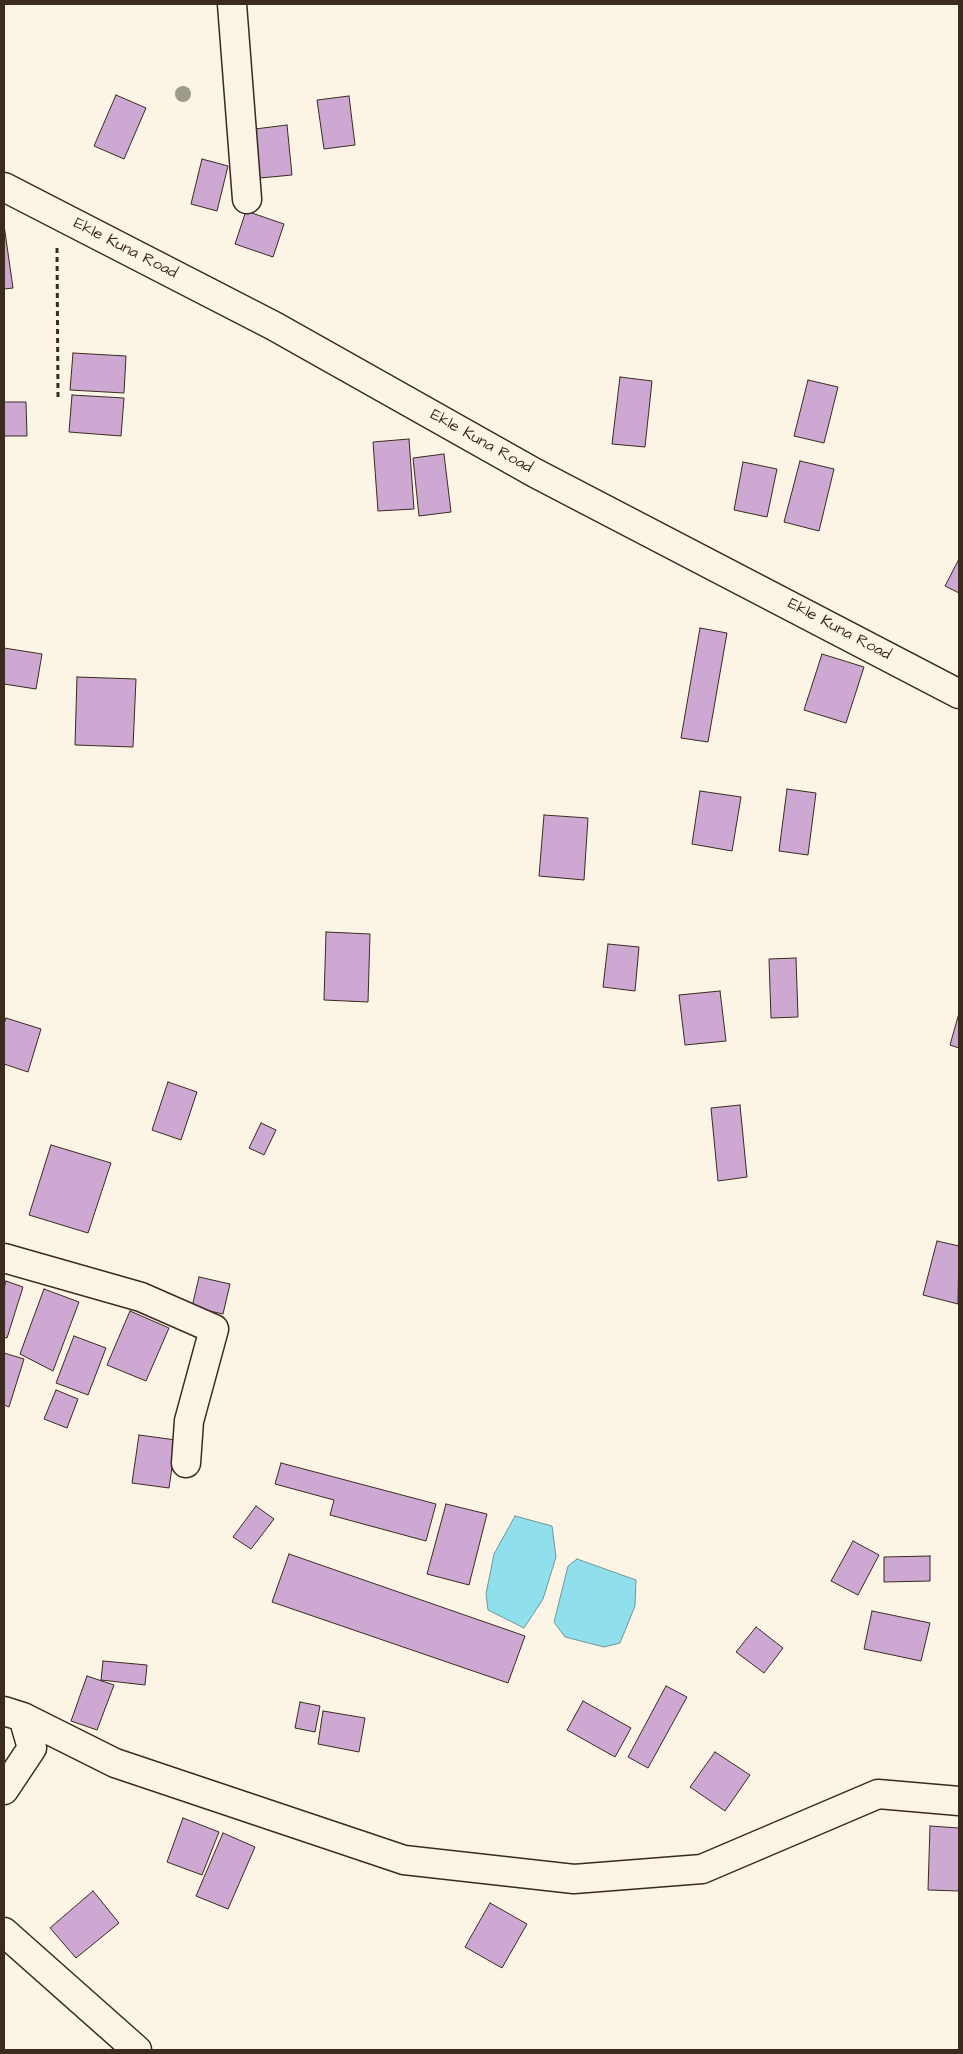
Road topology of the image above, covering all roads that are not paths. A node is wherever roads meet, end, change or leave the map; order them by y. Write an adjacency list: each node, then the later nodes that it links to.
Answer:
1 (232, 4): 3 (street)
2 (4, 187): 4 (street, Ekle Kuna Road)
3 (247, 198)
4 (959, 694)
5 (4, 1258): 6 (street)
6 (186, 1463)
7 (14, 1714): 8 (street); 9 (street)
8 (4, 1790)
9 (959, 1801)
10 (4, 1932): 11 (street)
11 (137, 2050)

